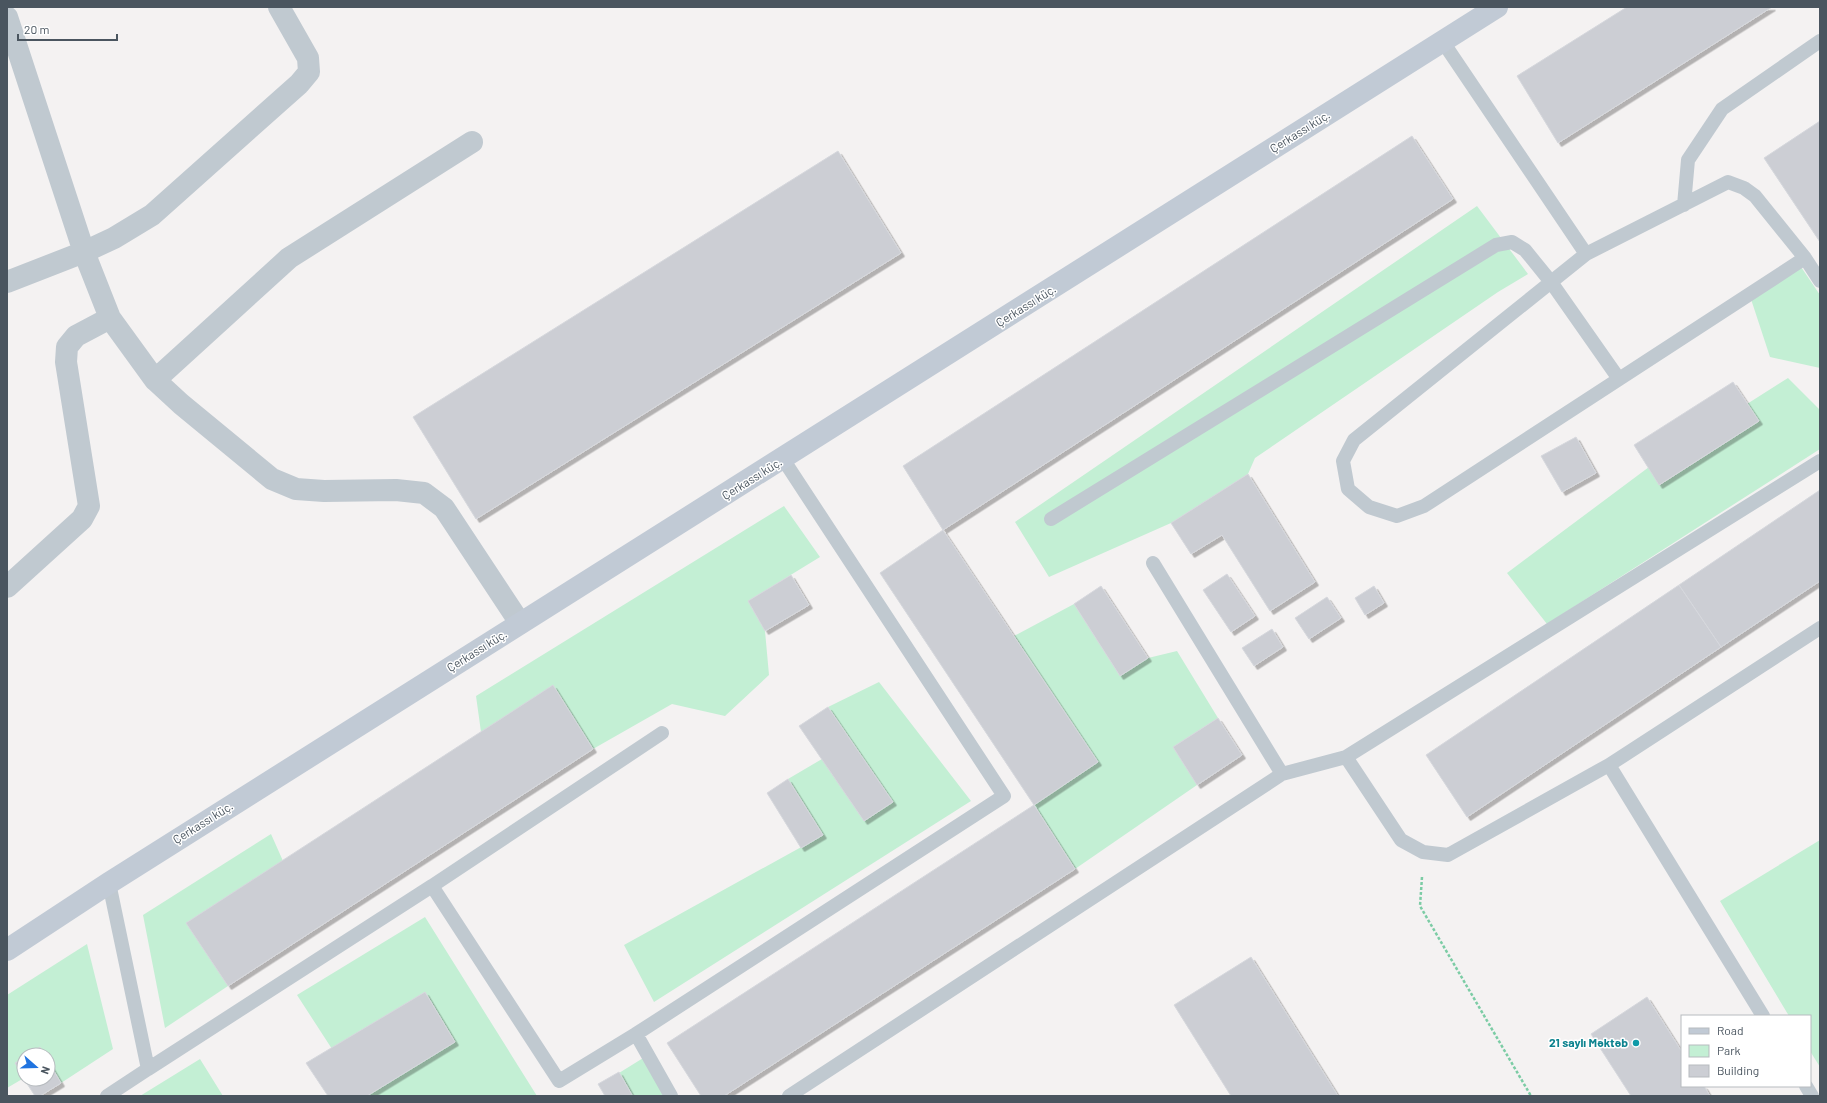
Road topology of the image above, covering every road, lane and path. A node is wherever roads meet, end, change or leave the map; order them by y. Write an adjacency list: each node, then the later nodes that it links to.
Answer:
1 (279, 7): 8 (street)
2 (1497, 7): 5 (street, Çerkassı küç.)
3 (7, 17): 8 (street)
4 (1820, 41): 7 (lane)
5 (1443, 42): 9 (lane); 17 (street, Çerkassı küç.)
6 (472, 142): 16 (street)
7 (1684, 205): 9 (lane); 10 (lane)
8 (84, 252): 12 (street); 14 (street)
9 (1586, 254): 13 (lane)
10 (1805, 258): 11 (lane); 15 (lane)
11 (1820, 281)
12 (7, 282)
13 (1551, 282): 15 (lane); 15 (lane); 19 (lane)
14 (110, 318): 16 (street); 21 (street)
15 (1619, 379)
16 (155, 380): 22 (street)
17 (783, 459): 22 (street, Çerkassı küç.); 33 (lane)
18 (1820, 461): 25 (lane)
19 (1051, 519)
20 (1153, 563): 27 (lane)
21 (7, 587)
22 (520, 623): 29 (street, Çerkassı küç.)
23 (1820, 628): 26 (lane)
24 (662, 733): 30 (lane)
25 (1346, 757): 27 (lane); 28 (lane)
26 (1609, 765): 28 (lane); 32 (lane)
27 (1282, 774): 38 (lane)
28 (1423, 852): 39 (path)
29 (108, 883): 31 (street, Çerkassı küç.); 34 (lane)
30 (432, 886): 33 (lane); 34 (lane)
31 (7, 950)
32 (1762, 1015)
33 (636, 1034): 37 (lane)
34 (148, 1069): 36 (lane)
35 (1807, 1087): 40 (lane)
36 (107, 1096)
37 (671, 1096)
38 (788, 1096)
39 (1531, 1096)
40 (1812, 1096)

